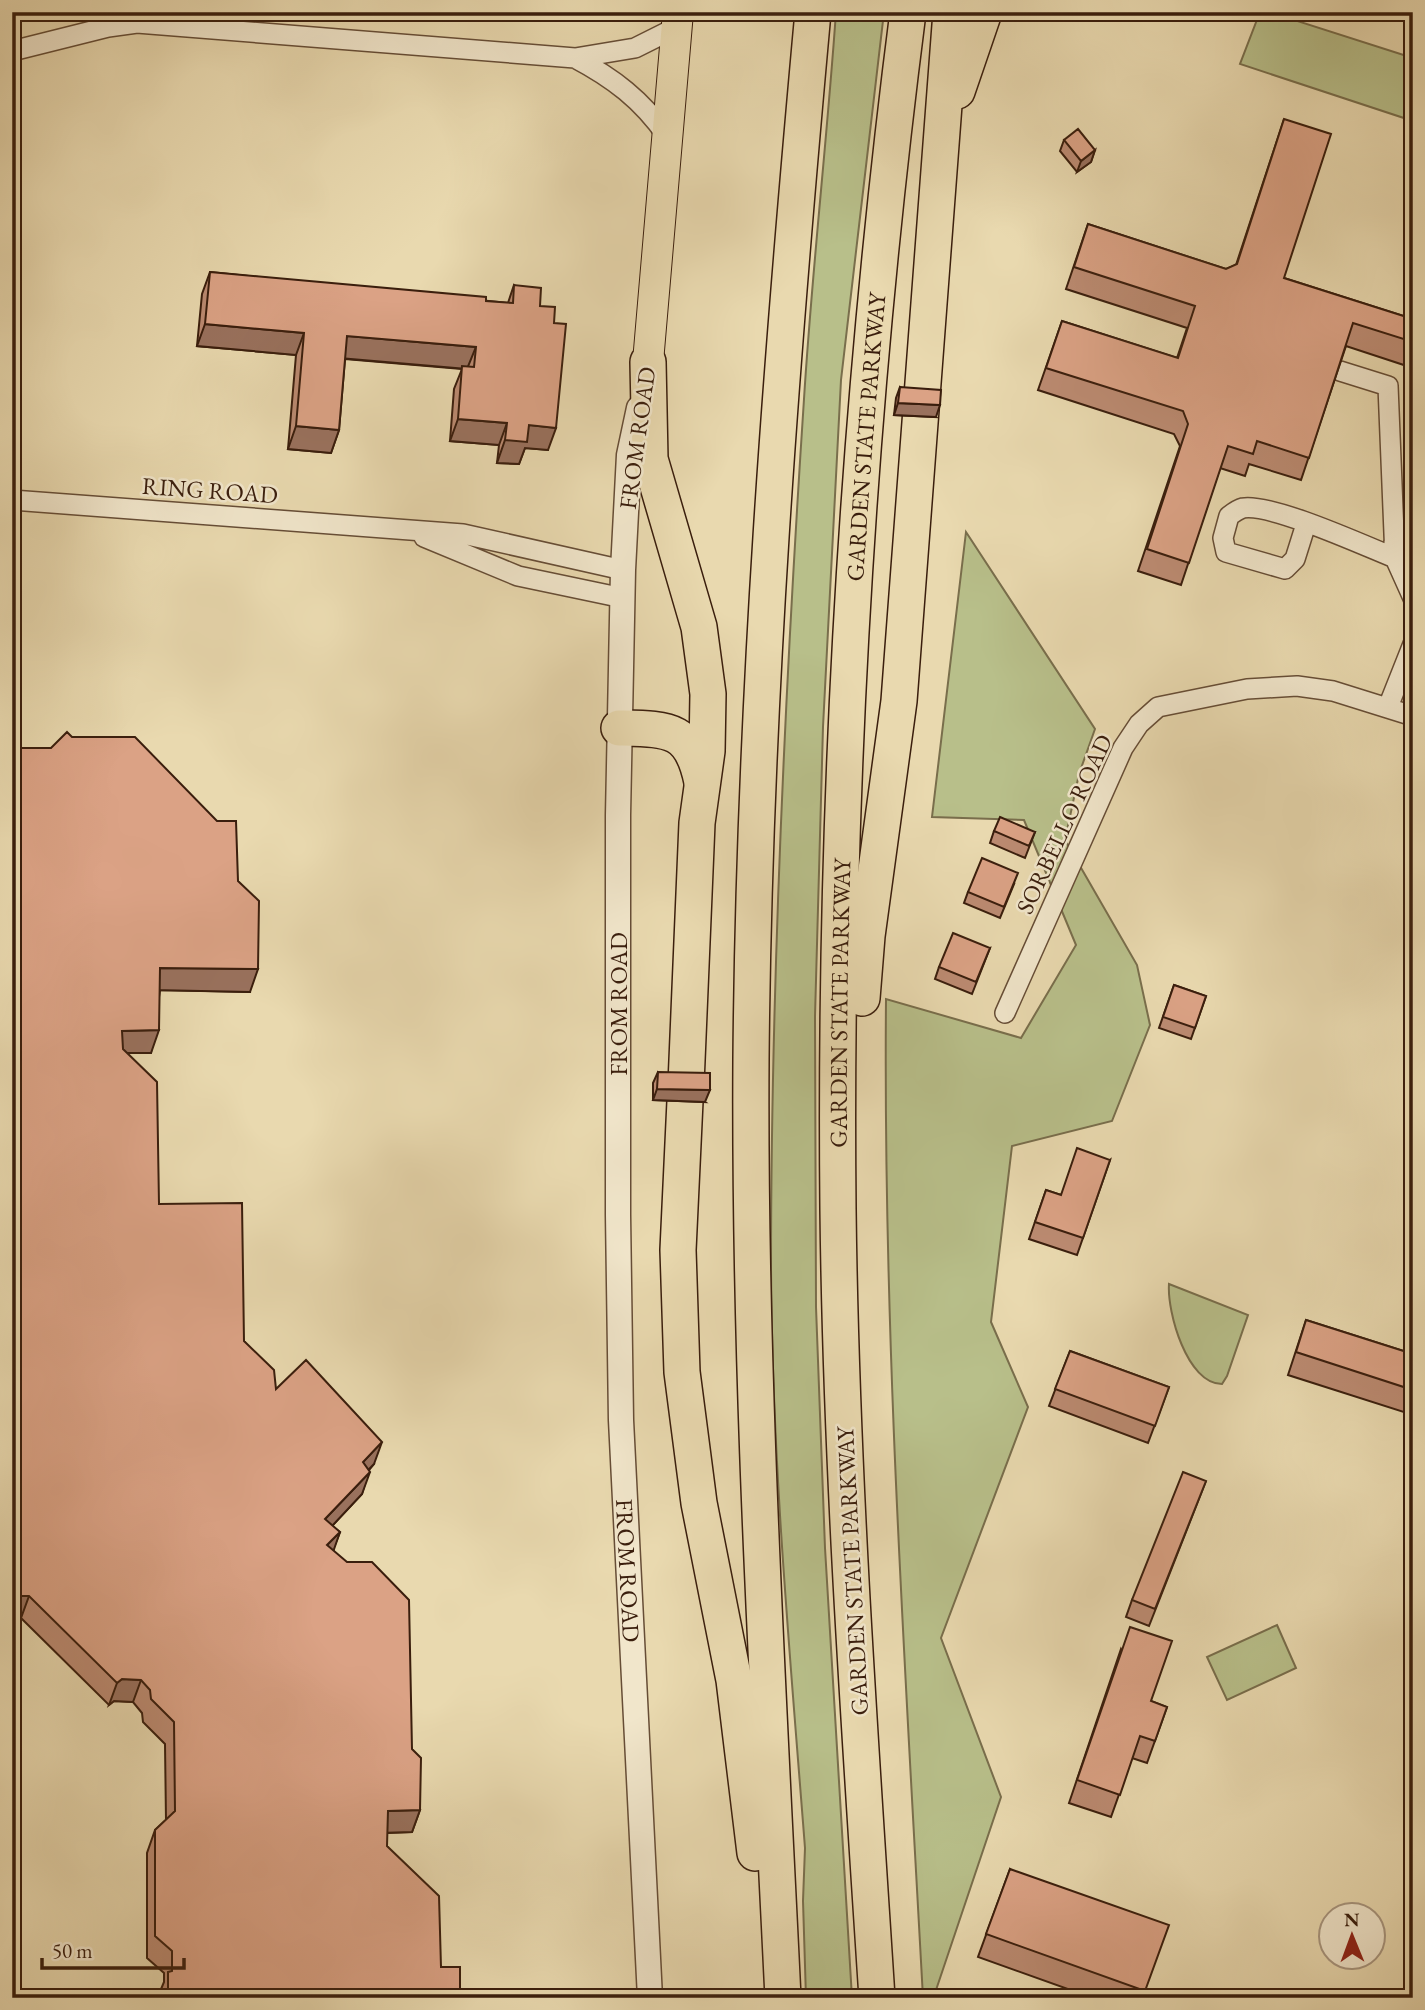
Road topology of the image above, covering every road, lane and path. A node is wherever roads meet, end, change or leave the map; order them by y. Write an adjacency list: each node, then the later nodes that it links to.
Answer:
1 (813, 12): 27 (highway)
2 (908, 12): 25 (highway, GARDEN STATE PARKWAY)
3 (951, 12): 9 (highway)
4 (984, 12): 9 (highway)
5 (677, 20): 7 (street); 8 (main road, FROM ROAD)
6 (12, 51): 7 (street)
7 (575, 58): 8 (street)
8 (667, 136): 10 (main road, FROM ROAD)
9 (941, 166): 25 (highway)
10 (648, 362): 16 (street, FROM ROAD); 23 (highway)
11 (1340, 371): 15 (street)
12 (12, 500): 14 (street, RING ROAD)
13 (1306, 524): 15 (street)
14 (403, 529): 16 (street, RING ROAD); 17 (street)
15 (1401, 546): 18 (street)
16 (623, 570): 17 (street, FROM ROAD)
17 (623, 598): 22 (street, FROM ROAD)
18 (1413, 598)
19 (1413, 644): 20 (street)
20 (1388, 708): 21 (street, SORBELLO ROAD); 24 (street, SORBELLO ROAD)
21 (1413, 716)
22 (620, 728): 23 (highway); 26 (street, FROM ROAD)
23 (702, 782): 27 (highway)
24 (1005, 1013)
25 (841, 1310): 28 (highway, GARDEN STATE PARKWAY)
26 (650, 1998)
27 (783, 1998)
28 (877, 1998)

